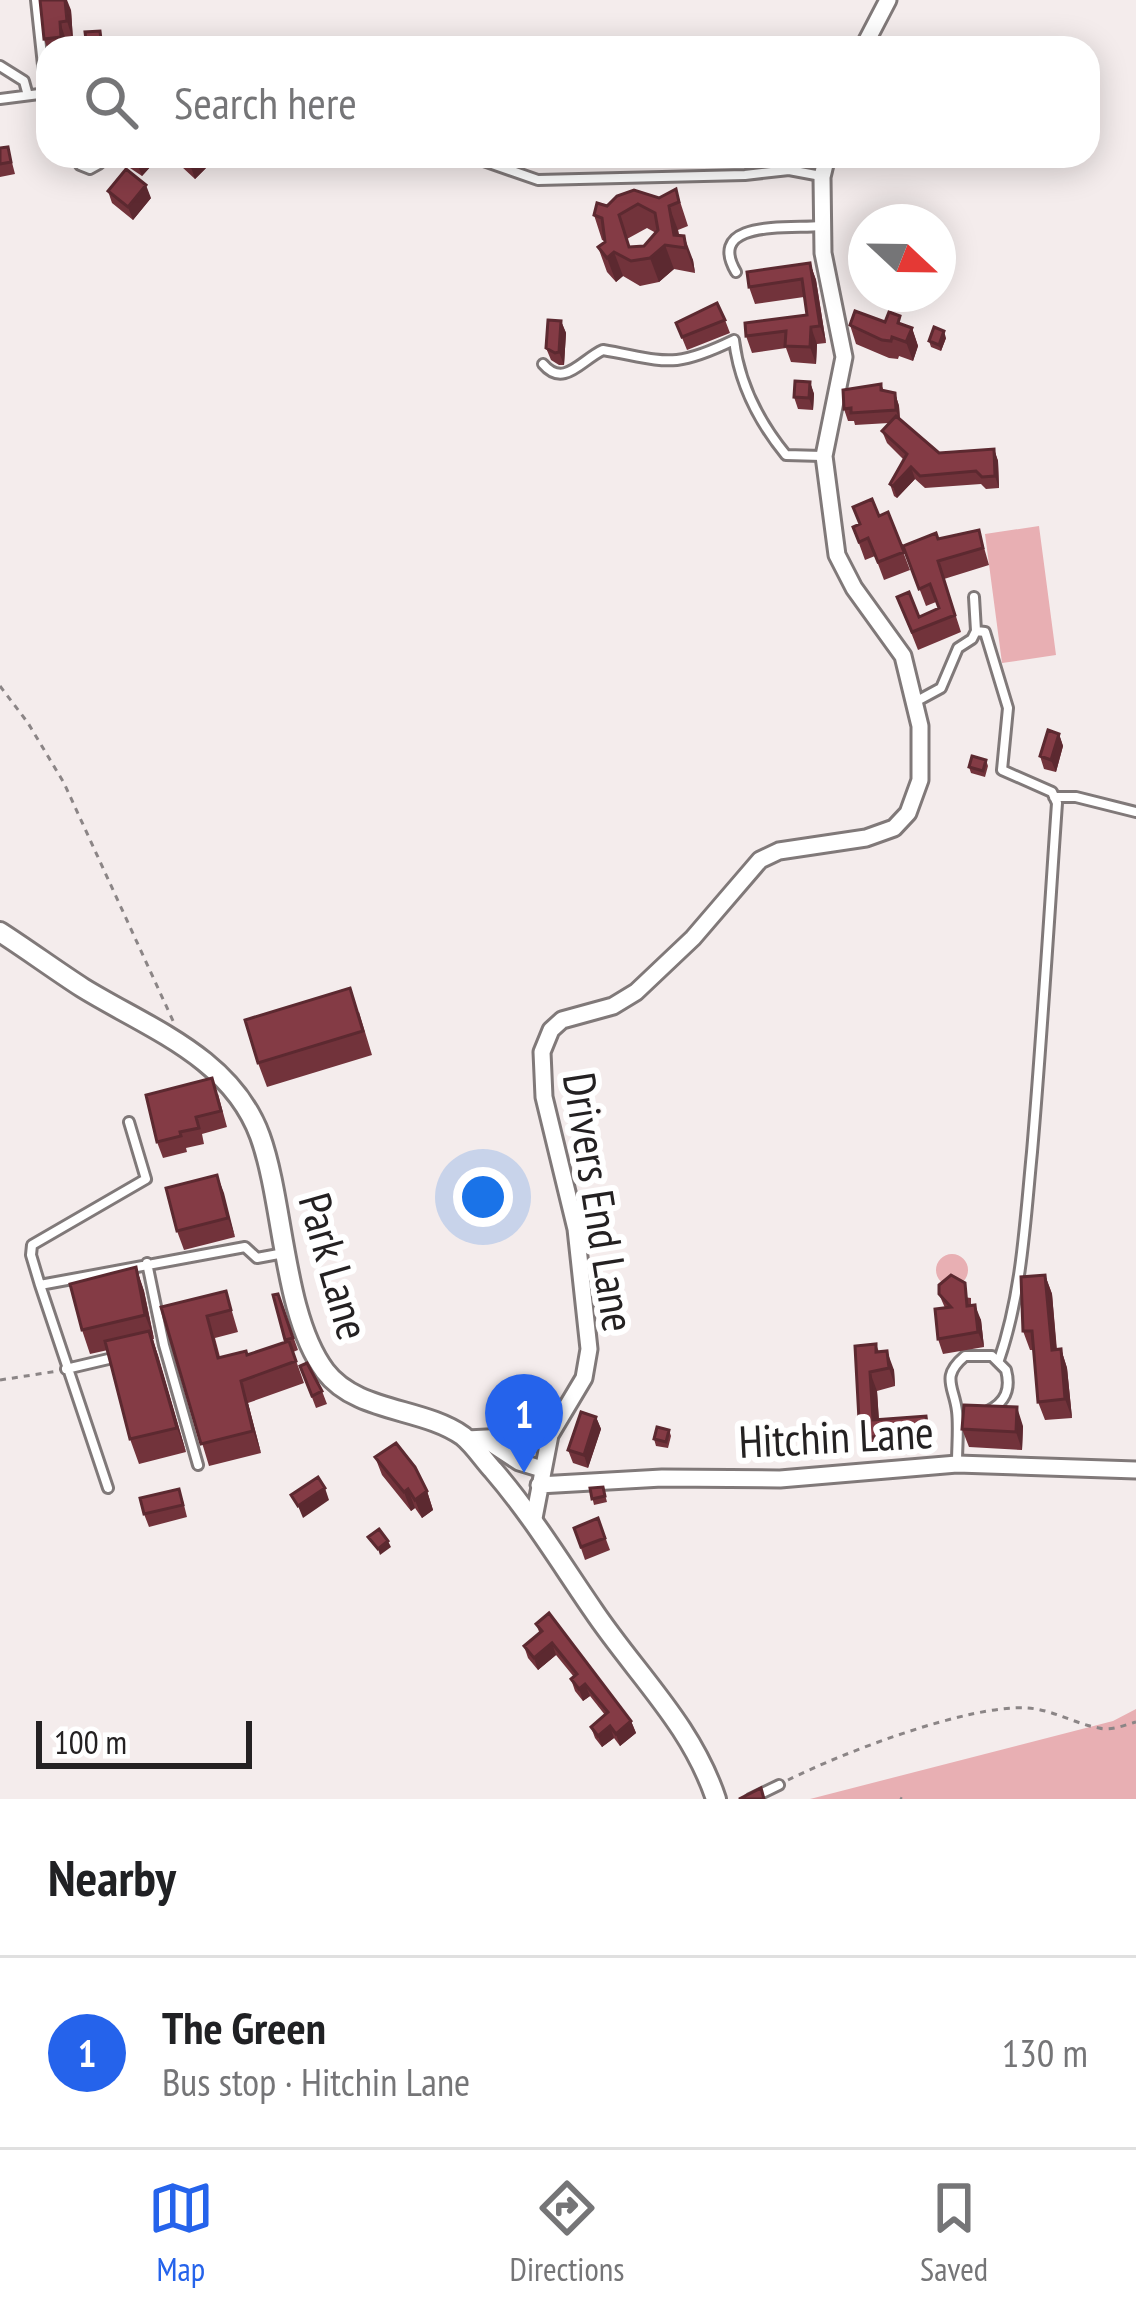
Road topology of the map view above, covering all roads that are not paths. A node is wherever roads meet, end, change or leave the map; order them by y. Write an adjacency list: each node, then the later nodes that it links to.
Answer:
1 (37, 0): 3 (lane)
2 (888, 0): 4 (street)
3 (41, 36)
4 (869, 36)
5 (0, 66): 6 (lane)
6 (27, 93): 7 (lane); 8 (lane)
7 (36, 93)
8 (0, 99)
9 (504, 168): 11 (lane)
10 (824, 168): 11 (street, Drivers End Lane)
11 (822, 177): 12 (street, Drivers End Lane)
12 (822, 226): 13 (lane); 15 (street, Drivers End Lane)
13 (736, 272)
14 (544, 364): 15 (lane)
15 (824, 456): 18 (street, Drivers End Lane)
16 (974, 597): 17 (lane)
17 (976, 631): 18 (lane); 19 (lane)
18 (916, 702): 32 (street, Drivers End Lane)
19 (1054, 797): 20 (lane); 29 (lane)
20 (1136, 812)
21 (0, 932): 23 (street, Park Lane)
22 (129, 1122): 25 (lane)
23 (285, 1253): 24 (lane); 33 (street, Park Lane)
24 (147, 1262): 25 (lane); 26 (lane)
25 (40, 1285): 30 (lane)
26 (164, 1345): 27 (lane); 36 (lane)
27 (145, 1350)
28 (125, 1354): 30 (lane)
29 (999, 1360): 31 (lane); 31 (lane)
30 (66, 1369): 40 (lane)
31 (957, 1409): 35 (lane)
32 (556, 1422): 33 (street); 38 (street)
33 (475, 1439): 34 (street); 39 (street, Park Lane)
34 (519, 1462): 38 (street); 39 (street)
35 (957, 1464): 37 (street, Hitchin Lane); 38 (street, Hitchin Lane)
36 (197, 1465)
37 (1136, 1470)
38 (541, 1477): 41 (street)
39 (502, 1480): 41 (street, Park Lane)
40 (108, 1489)
41 (534, 1518): 43 (street, Park Lane)
42 (778, 1785): 44 (lane)
43 (716, 1799)
44 (751, 1799)

